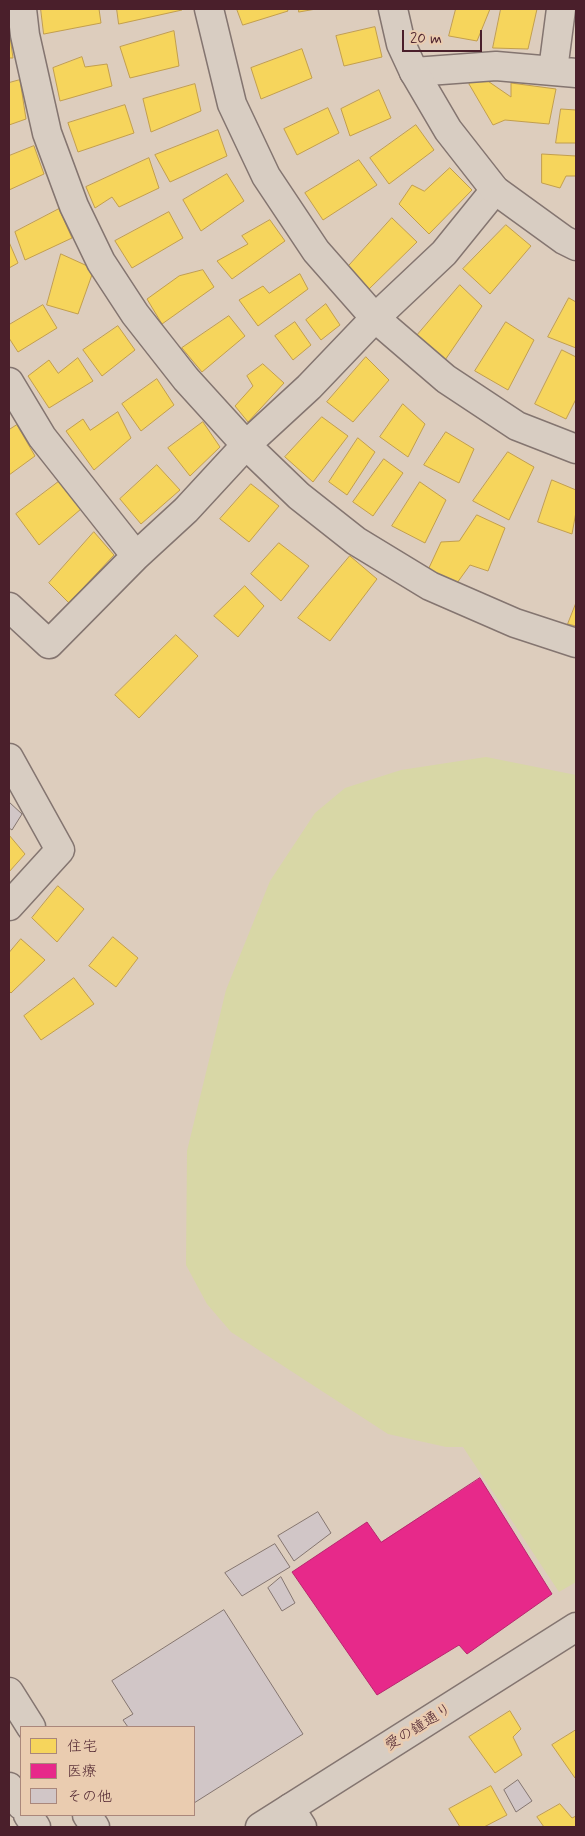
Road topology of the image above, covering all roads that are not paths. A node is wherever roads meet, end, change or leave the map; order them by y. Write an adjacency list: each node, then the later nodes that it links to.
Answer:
1 (22, 9): 11 (street)
2 (209, 9): 9 (street)
3 (393, 9): 6 (street)
4 (561, 9): 5 (street)
5 (565, 71): 6 (street)
6 (414, 72): 7 (street)
7 (495, 190): 8 (street); 9 (street)
8 (576, 246)
9 (375, 318): 11 (street); 12 (street)
10 (9, 382): 13 (street)
11 (246, 445): 13 (street); 15 (street)
12 (576, 449)
13 (136, 556): 14 (street)
14 (9, 607)
15 (576, 643)
16 (9, 758): 17 (street)
17 (9, 906)
18 (576, 1627): 25 (street, 愛の鐘通り)
19 (9, 1692): 20 (street)
20 (30, 1726)
21 (9, 1787): 22 (street)
22 (20, 1804)
23 (29, 1816): 26 (street)
24 (89, 1816): 27 (street)
25 (296, 1818): 28 (street, 愛の鐘通り)
26 (36, 1827)
27 (96, 1827)
28 (260, 1827)

